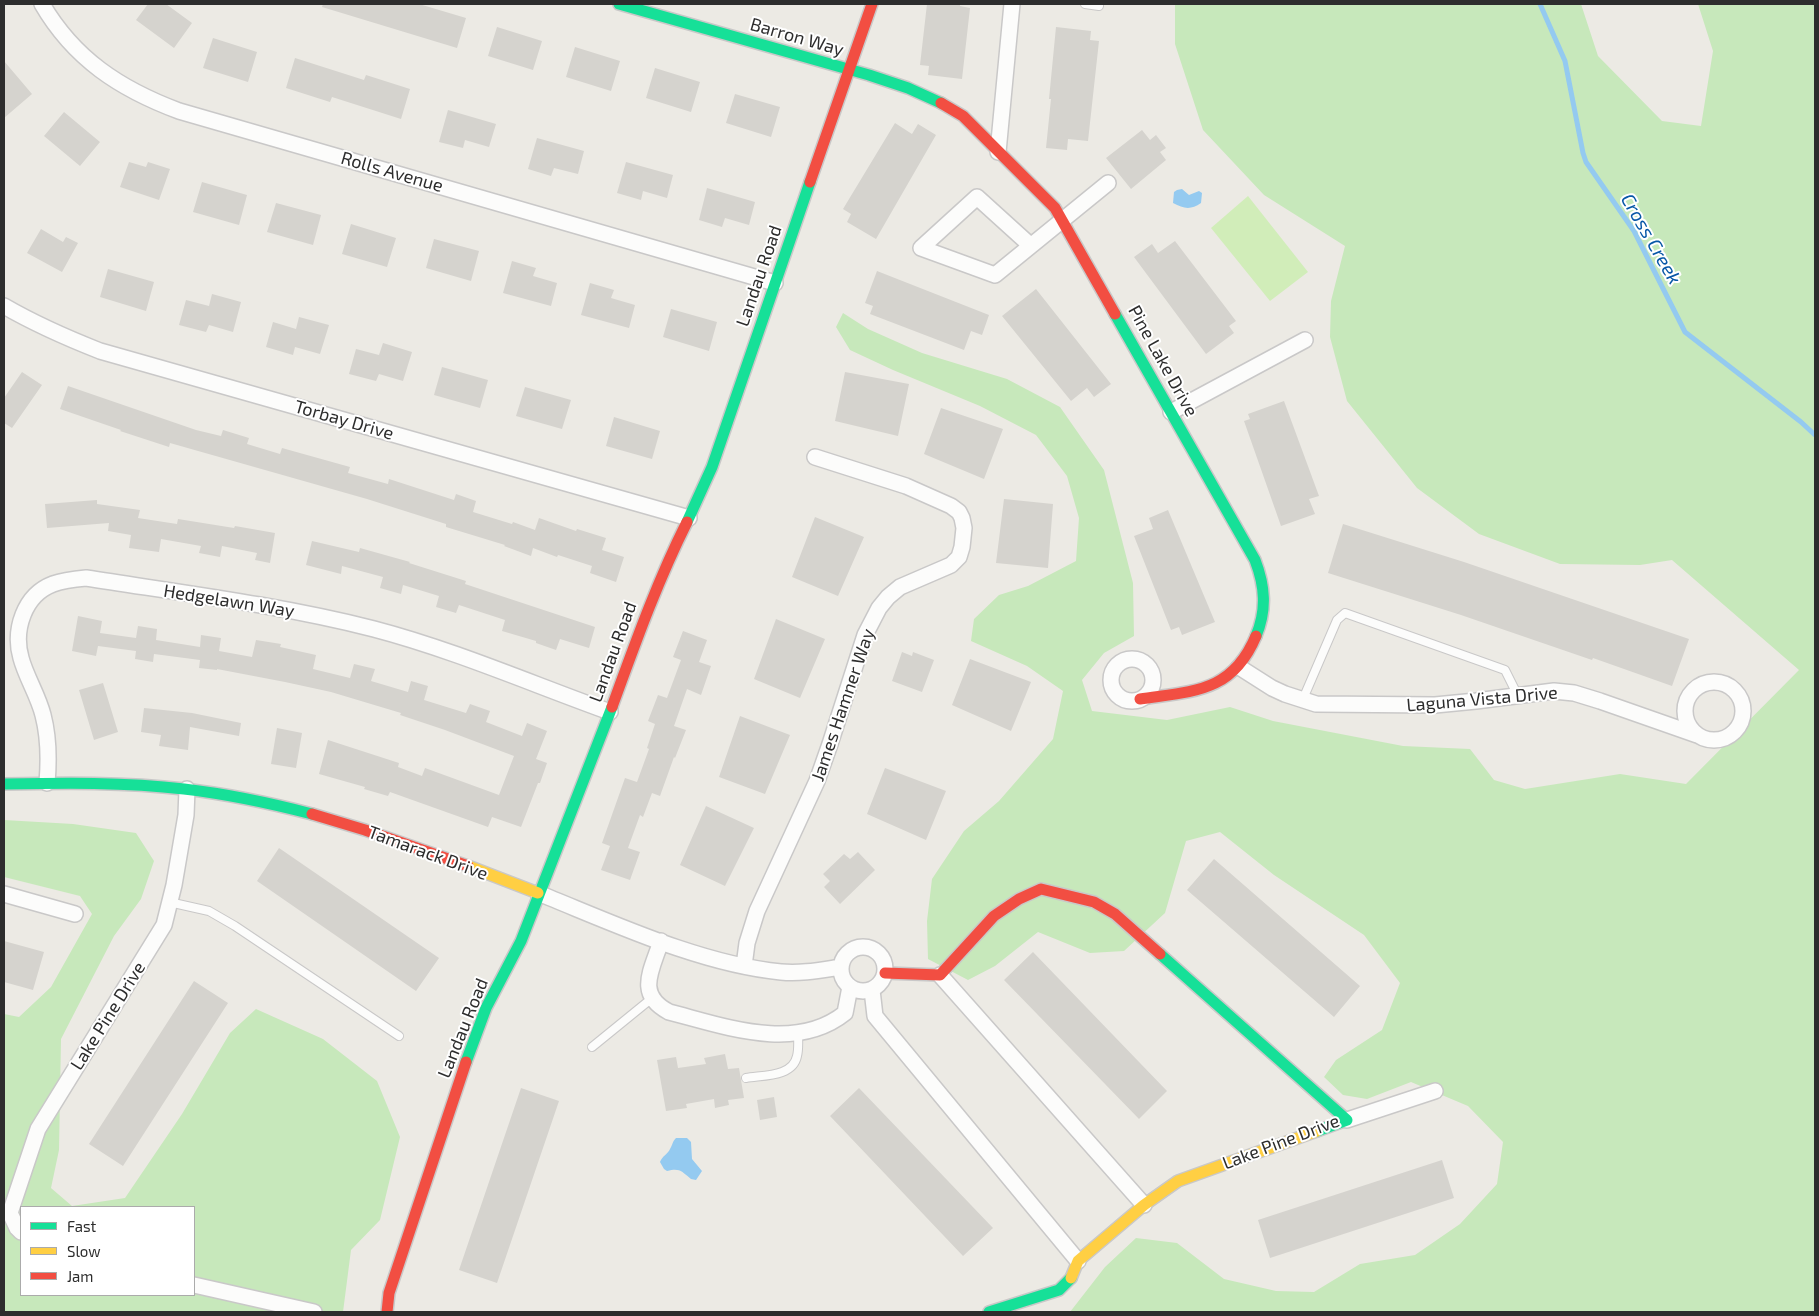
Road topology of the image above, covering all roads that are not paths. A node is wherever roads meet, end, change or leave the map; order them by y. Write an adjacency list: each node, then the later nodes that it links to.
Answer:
1 (42, 4): 12 (street, Rolls Avenue)
2 (619, 4): 7 (street, Barron Way)
3 (872, 4): 7 (street, Landau Road)
4 (1012, 4): 8 (street)
5 (1085, 4): 6 (lane)
6 (1099, 6)
7 (849, 70): 8 (street, Pine Lake Drive); 12 (street, Landau Road)
8 (998, 152): 10 (street, Pine Lake Drive)
9 (1108, 182): 10 (street)
10 (1062, 219): 11 (street); 15 (street, Pine Lake Drive)
11 (1030, 245): 11 (street)
12 (775, 283): 17 (street, Landau Road)
13 (4, 306): 17 (street, Torbay Drive)
14 (1305, 340): 15 (street)
15 (1171, 412): 18 (street, Pine Lake Drive)
16 (815, 457): 32 (street, James Hamner Way)
17 (689, 518): 22 (street, Landau Road)
18 (1239, 666): 20 (street, Pine Lake Drive); 21 (street, Laguna Vista Drive)
19 (1518, 696): 21 (street, Laguna Vista Drive); 21 (lane); 23 (street, Laguna Vista Drive)
20 (1140, 699)
21 (1303, 699)
22 (610, 712): 24 (street, Hedgelawn Way); 27 (street, Landau Road)
23 (1697, 735)
24 (47, 783): 25 (street, Tamarack Drive); 26 (street, Tamarack Drive)
25 (4, 784)
26 (187, 789): 27 (street, Tamarack Drive); 29 (street, Lake Pine Drive)
27 (538, 893): 31 (street, Tamarack Drive); 50 (street, Landau Road)
28 (4, 894): 30 (street)
29 (169, 902): 40 (lane); 46 (street, Lake Pine Drive)
30 (75, 914)
31 (661, 941): 32 (street, Tamarack Drive); 38 (street)
32 (744, 966): 33 (street, Tamarack Drive)
33 (841, 967): 34 (street); 36 (street)
34 (885, 973): 35 (street); 37 (street)
35 (940, 975): 44 (street, Lake Pine Drive); 45 (street)
36 (850, 987): 37 (street); 39 (street)
37 (872, 990): 47 (street)
38 (651, 999): 39 (street); 41 (lane)
39 (798, 1032): 42 (lane)
40 (399, 1036)
41 (592, 1047)
42 (746, 1078)
43 (1435, 1091): 44 (street)
44 (1347, 1120): 45 (street, Lake Pine Drive)
45 (1144, 1204): 47 (street, Lake Pine Drive)
46 (20, 1231)
47 (1078, 1261): 51 (street)
48 (195, 1284): 49 (street)
49 (314, 1312)
50 (387, 1312)
51 (989, 1312)

